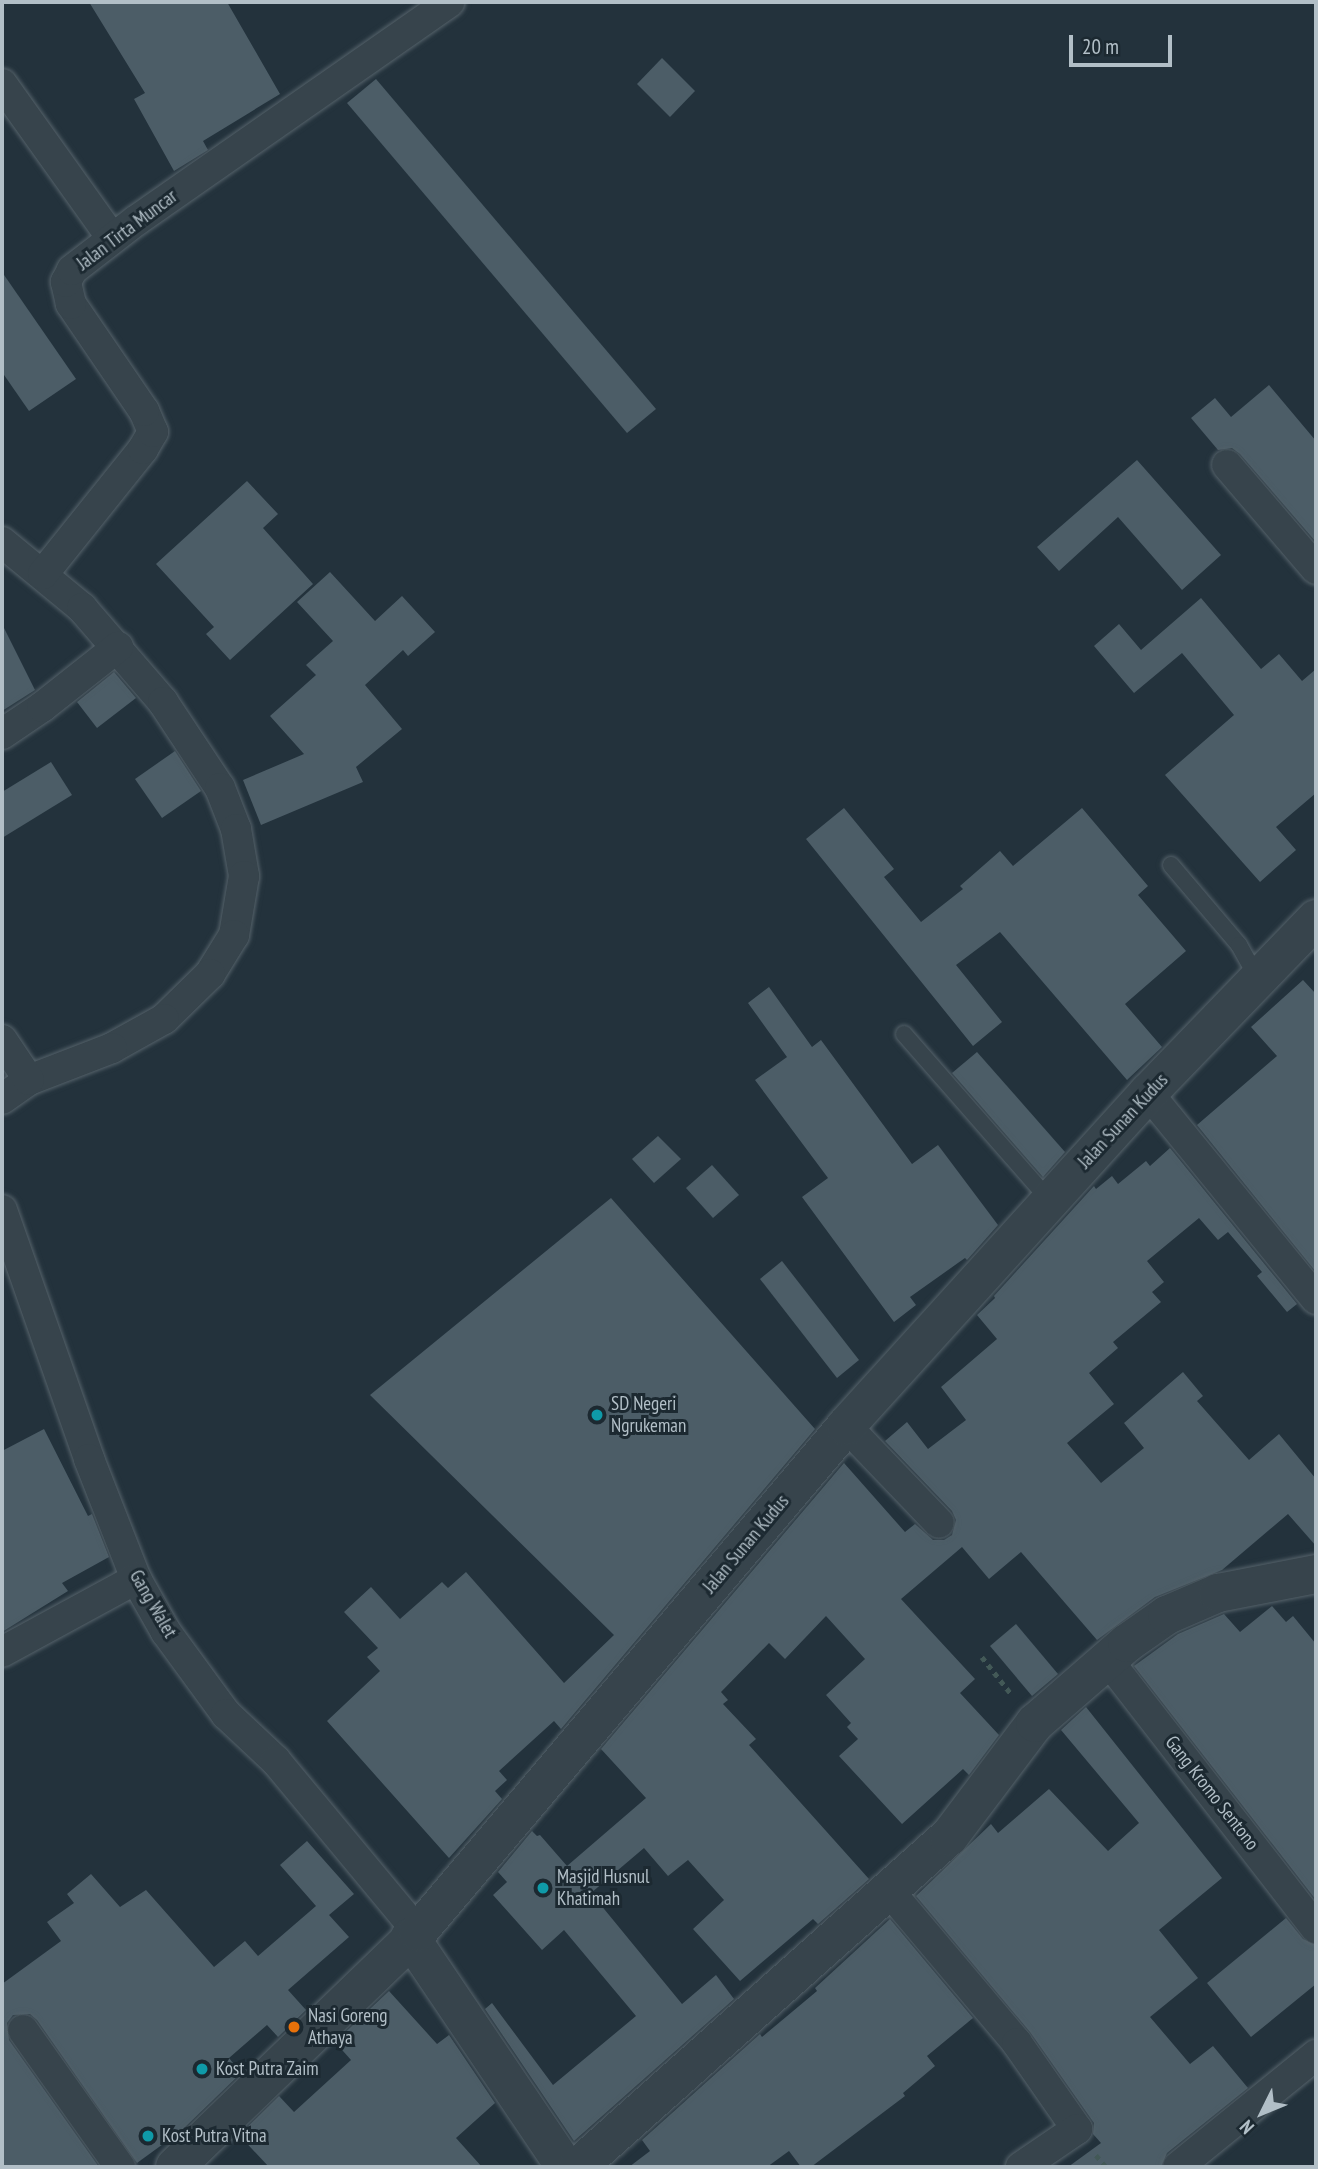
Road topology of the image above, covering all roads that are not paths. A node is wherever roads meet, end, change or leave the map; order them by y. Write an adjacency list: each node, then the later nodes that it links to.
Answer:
1 (450, 2): 3 (street, Jalan Tirta Muncar)
2 (2, 84): 3 (street)
3 (112, 238): 7 (street, Jalan Tirta Muncar)
4 (1227, 465): 6 (street)
5 (2, 542): 7 (street)
6 (1316, 569)
7 (43, 574): 8 (street)
8 (118, 647): 9 (street); 15 (street)
9 (2, 734)
10 (1171, 865): 12 (lane)
11 (1316, 919): 12 (street, Jalan Sunan Kudus)
12 (1257, 978): 16 (street, Jalan Sunan Kudus)
13 (904, 1034): 18 (lane)
14 (2, 1040): 15 (street)
15 (29, 1080): 17 (street)
16 (1148, 1093): 18 (street, Jalan Sunan Kudus); 20 (street)
17 (2, 1099)
18 (1050, 1201): 21 (street, Jalan Sunan Kudus)
19 (2, 1210): 24 (street, Gang Walet)
20 (1316, 1299)
21 (846, 1426): 22 (street); 29 (street, Jalan Sunan Kudus)
22 (939, 1523)
23 (1316, 1574): 26 (street)
24 (136, 1579): 25 (street); 29 (street, Gang Walet)
25 (2, 1652)
26 (1107, 1658): 27 (street); 28 (street, Gang Kromo Sentono)
27 (890, 1892): 35 (street); 36 (street)
28 (1316, 1928)
29 (414, 1934): 33 (street, Jalan Sunan Kudus); 34 (street)
30 (23, 2030): 32 (street)
31 (1316, 2055): 37 (street)
32 (120, 2167)
33 (175, 2167)
34 (565, 2167)
35 (578, 2167)
36 (1021, 2167)
37 (1178, 2167)

